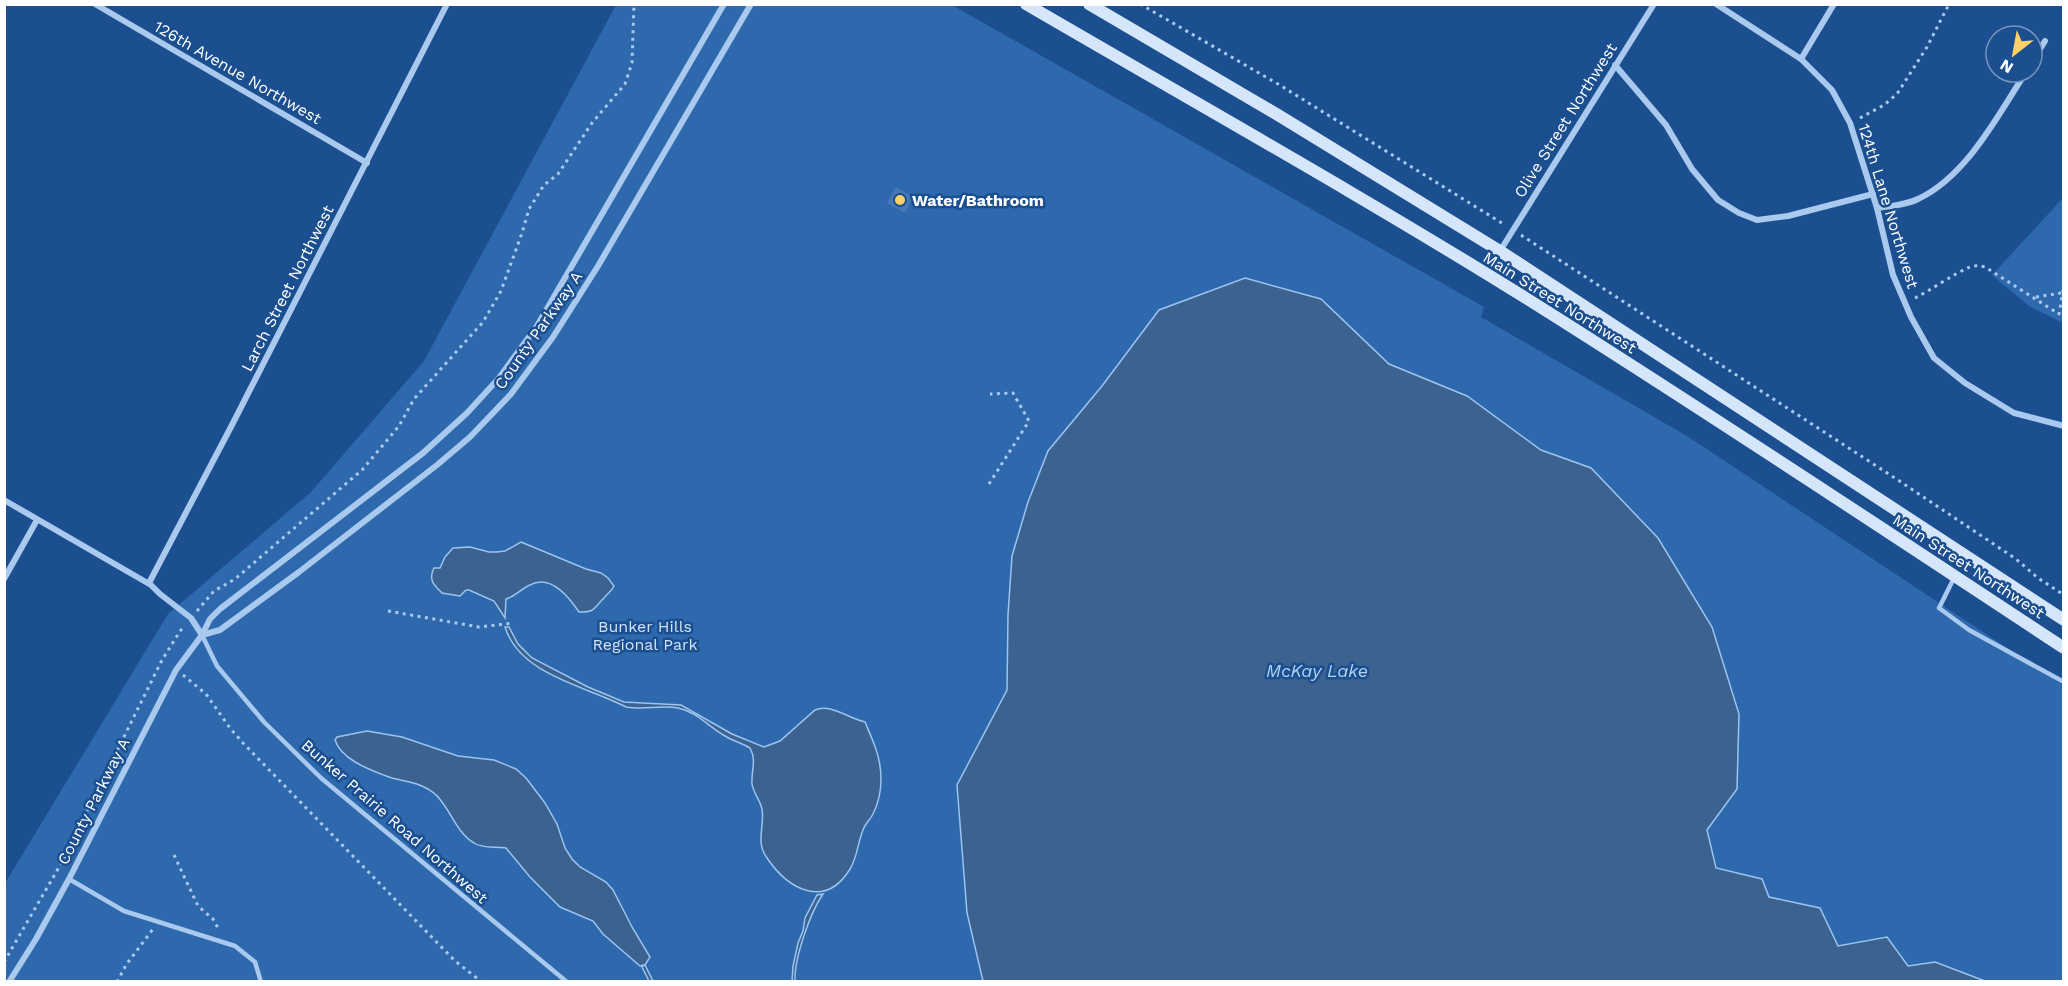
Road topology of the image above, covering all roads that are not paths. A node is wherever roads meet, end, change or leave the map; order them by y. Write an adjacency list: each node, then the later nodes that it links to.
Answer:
1 (95, 4): 13 (street, 126th Avenue Northwest)
2 (447, 4): 13 (street, Larch Street Northwest)
3 (724, 4): 24 (street, County Parkway A)
4 (751, 4): 24 (street, County Parkway A)
5 (1026, 4): 20 (main road, Main Street Northwest)
6 (1089, 4): 16 (main road, Main Street Northwest)
7 (1654, 4): 11 (street, Olive Street Northwest)
8 (1716, 4): 10 (street, 124th Lane Northwest)
9 (1834, 4): 10 (street)
10 (1801, 59): 14 (street, 124th Lane Northwest)
11 (1615, 65): 14 (street); 16 (street, Olive Street Northwest)
12 (2018, 84): 15 (street)
13 (367, 163): 22 (street, Larch Street Northwest)
14 (1873, 194): 15 (street, 124th Lane Northwest)
15 (1877, 208): 17 (street, 124th Lane Northwest)
16 (1500, 251): 23 (main road, Main Street Northwest)
17 (2064, 426)
18 (4, 500): 19 (street)
19 (37, 520): 21 (street); 22 (street)
20 (1955, 576): 25 (main road, Main Street Northwest); 26 (lane)
21 (4, 579)
22 (148, 583): 24 (street)
23 (2064, 620)
24 (202, 635): 27 (street, County Parkway A); 30 (lane, Bunker Prairie Road Northwest)
25 (2064, 648)
26 (2064, 682)
27 (69, 879): 28 (street, County Parkway A); 29 (lane)
28 (9, 981)
29 (261, 981)
30 (567, 981)

